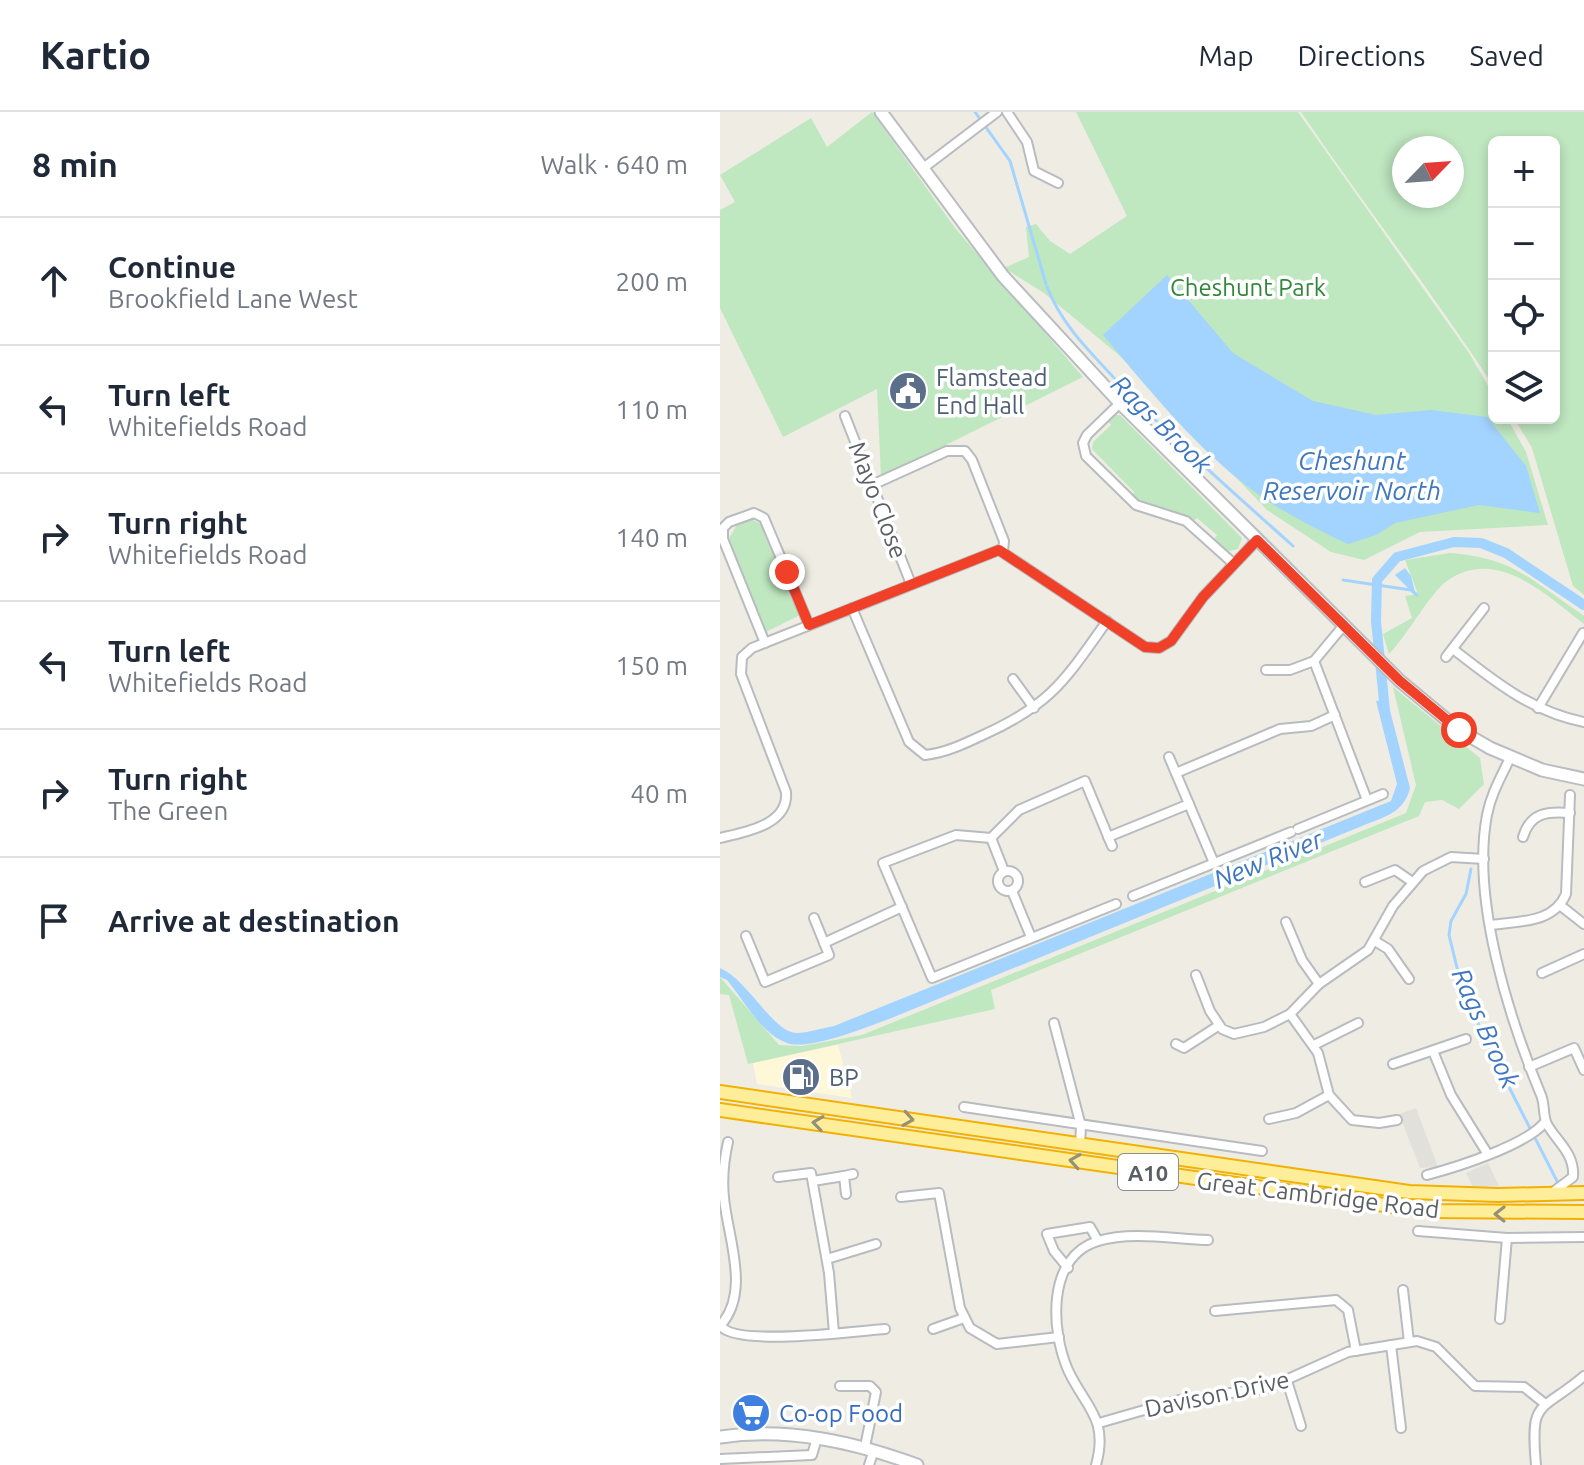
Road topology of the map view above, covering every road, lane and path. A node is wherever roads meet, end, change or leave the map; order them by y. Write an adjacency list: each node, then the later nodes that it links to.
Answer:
1 (881, 112): 4 (main road)
2 (997, 112): 4 (street)
3 (1007, 112): 5 (street)
4 (922, 169): 6 (main road)
5 (1058, 183)
6 (1120, 403): 9 (main road); 11 (street)
7 (845, 416): 8 (street, Mayo Close)
8 (872, 485): 10 (street); 12 (street, Mayo Close)
9 (1257, 540): 11 (street); 17 (main road)
10 (1003, 551): 12 (street); 15 (street)
11 (1234, 564): 15 (street)
12 (911, 584): 13 (street)
13 (852, 608): 16 (street); 25 (street)
14 (1484, 608): 20 (street)
15 (1107, 621): 25 (street)
16 (809, 625): 19 (street); 19 (street)
17 (1344, 625): 22 (street); 30 (main road)
18 (1583, 633): 26 (street)
19 (765, 643): 39 (street)
20 (1453, 649): 21 (street); 26 (street)
21 (1446, 657)
22 (1314, 661): 23 (street); 27 (street)
23 (1266, 670)
24 (1013, 679): 25 (street)
25 (1034, 708)
26 (1538, 708): 28 (street)
27 (1335, 715): 31 (street); 35 (street)
28 (1584, 722)
29 (1169, 757): 31 (street)
30 (1510, 758): 32 (main road); 41 (street)
31 (1176, 773): 36 (street)
32 (1584, 779)
33 (1383, 794): 35 (street)
34 (1570, 795): 37 (street)
35 (1367, 800): 42 (street)
36 (1189, 804): 40 (street); 42 (street)
37 (1570, 813): 38 (street); 49 (street)
38 (1523, 837)
39 (720, 838)
40 (991, 838): 43 (street); 50 (street)
41 (1484, 859): 44 (street); 54 (street)
42 (1214, 863): 47 (street)
43 (1004, 871): 46 (street); 46 (street)
44 (1411, 881): 45 (street); 57 (street)
45 (1365, 882)
46 (1012, 891): 56 (street)
47 (1133, 896)
48 (1116, 904): 56 (street)
49 (1561, 906): 53 (street); 54 (street)
50 (902, 907): 56 (street); 58 (street)
51 (814, 918): 58 (street)
52 (1286, 922): 63 (street)
53 (1584, 924)
54 (1492, 925): 73 (street)
55 (746, 936): 58 (street)
56 (1031, 937)
57 (1375, 941): 62 (street); 63 (street)
58 (824, 943)
59 (1584, 954): 60 (street)
60 (1542, 973)
61 (1196, 975): 67 (street)
62 (1409, 979)
63 (1319, 984): 64 (street)
64 (1290, 1014): 67 (street); 70 (street)
65 (1054, 1023): 82 (street)
66 (1358, 1023): 70 (street)
67 (1218, 1026): 69 (street)
68 (1466, 1039): 71 (street)
69 (1176, 1044)
70 (1314, 1045): 76 (street)
71 (1433, 1051): 72 (street); 86 (street)
72 (1393, 1064)
73 (1529, 1067): 74 (street); 81 (street)
74 (1584, 1070)
75 (720, 1092): 84 (highway, Great Cambridge Road / A10, one-way to 84)
76 (1329, 1095): 79 (street); 80 (street)
77 (964, 1107): 82 (street)
78 (720, 1110): 94 (highway, Great Cambridge Road / A10, one-way to 78)
79 (1269, 1119)
80 (1397, 1120)
81 (1545, 1122): 86 (street); 92 (street)
82 (1081, 1126): 84 (street); 85 (street)
83 (728, 1142): 95 (street)
84 (1080, 1145): 92 (highway, Great Cambridge Road / A10)
85 (1262, 1151)
86 (1487, 1153): 87 (street)
87 (1427, 1175)
88 (778, 1177): 89 (street)
89 (813, 1181): 91 (street); 102 (street)
90 (1584, 1193): 92 (highway, Great Cambridge Road / A10)
91 (846, 1194)
92 (1547, 1195)
93 (901, 1197): 106 (street)
94 (1584, 1212)
95 (725, 1227): 108 (street)
96 (1418, 1231): 98 (street)
97 (1584, 1237): 98 (street)
98 (1507, 1238): 107 (street)
99 (1208, 1240): 100 (street)
100 (1098, 1241): 103 (street); 103 (street)
101 (876, 1244): 102 (street)
102 (827, 1259): 111 (street)
103 (1068, 1268): 112 (street)
104 (1403, 1290): 113 (street)
105 (1215, 1311): 115 (street)
106 (964, 1318): 110 (street); 112 (street)
107 (1500, 1319)
108 (721, 1326): 111 (street)
109 (885, 1329): 111 (street)
110 (933, 1329)
111 (834, 1333)
112 (1059, 1337): 120 (street)
113 (1409, 1342): 114 (street, Davison Drive); 119 (street)
114 (1391, 1345): 115 (street, Davison Drive); 122 (street)
115 (1356, 1351): 117 (street, Davison Drive)
116 (1584, 1376): 119 (street)
117 (1287, 1381): 120 (street, Davison Drive); 121 (street)
118 (840, 1386): 125 (street)
119 (1544, 1403): 130 (street)
120 (1099, 1423): 129 (street)
121 (1301, 1426)
122 (1401, 1428)
123 (720, 1437): 124 (main road)
124 (817, 1438): 125 (main road); 126 (street)
125 (870, 1448): 127 (street); 128 (main road)
126 (720, 1459)
127 (869, 1465)
128 (917, 1465)
129 (1096, 1465)
130 (1536, 1465)

